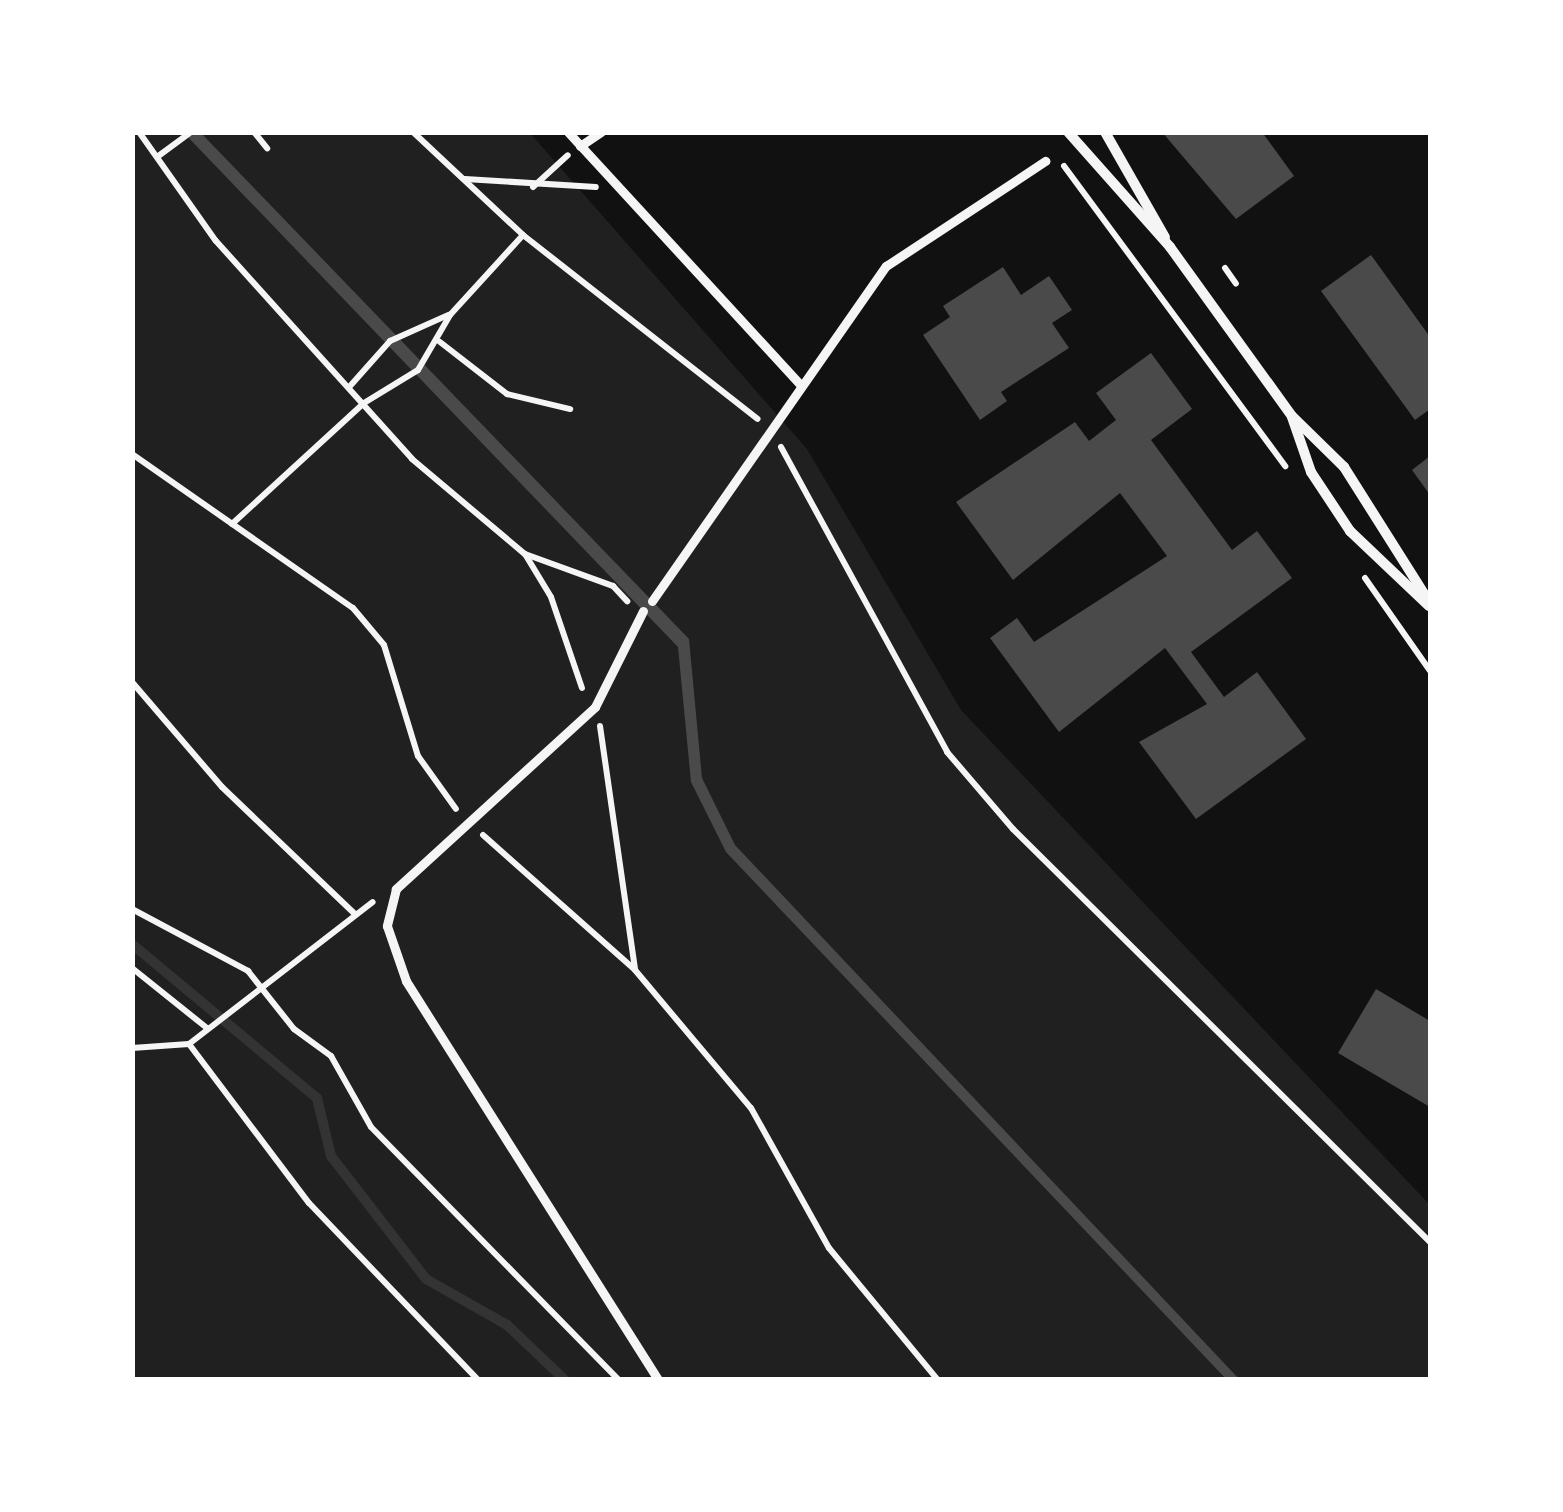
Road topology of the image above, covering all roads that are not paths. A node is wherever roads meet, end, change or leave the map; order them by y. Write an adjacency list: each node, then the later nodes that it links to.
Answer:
1 (568, 132): 5 (street)
2 (601, 132): 5 (street)
3 (1068, 132): 7 (street)
4 (1104, 132): 7 (street)
5 (580, 146): 8 (street)
6 (1045, 161): 8 (street)
7 (1170, 247): 9 (street)
8 (801, 385): 10 (street)
9 (1292, 416): 11 (street); 11 (street)
10 (652, 601)
11 (1430, 605)
12 (641, 613): 13 (street)
13 (658, 1380)

